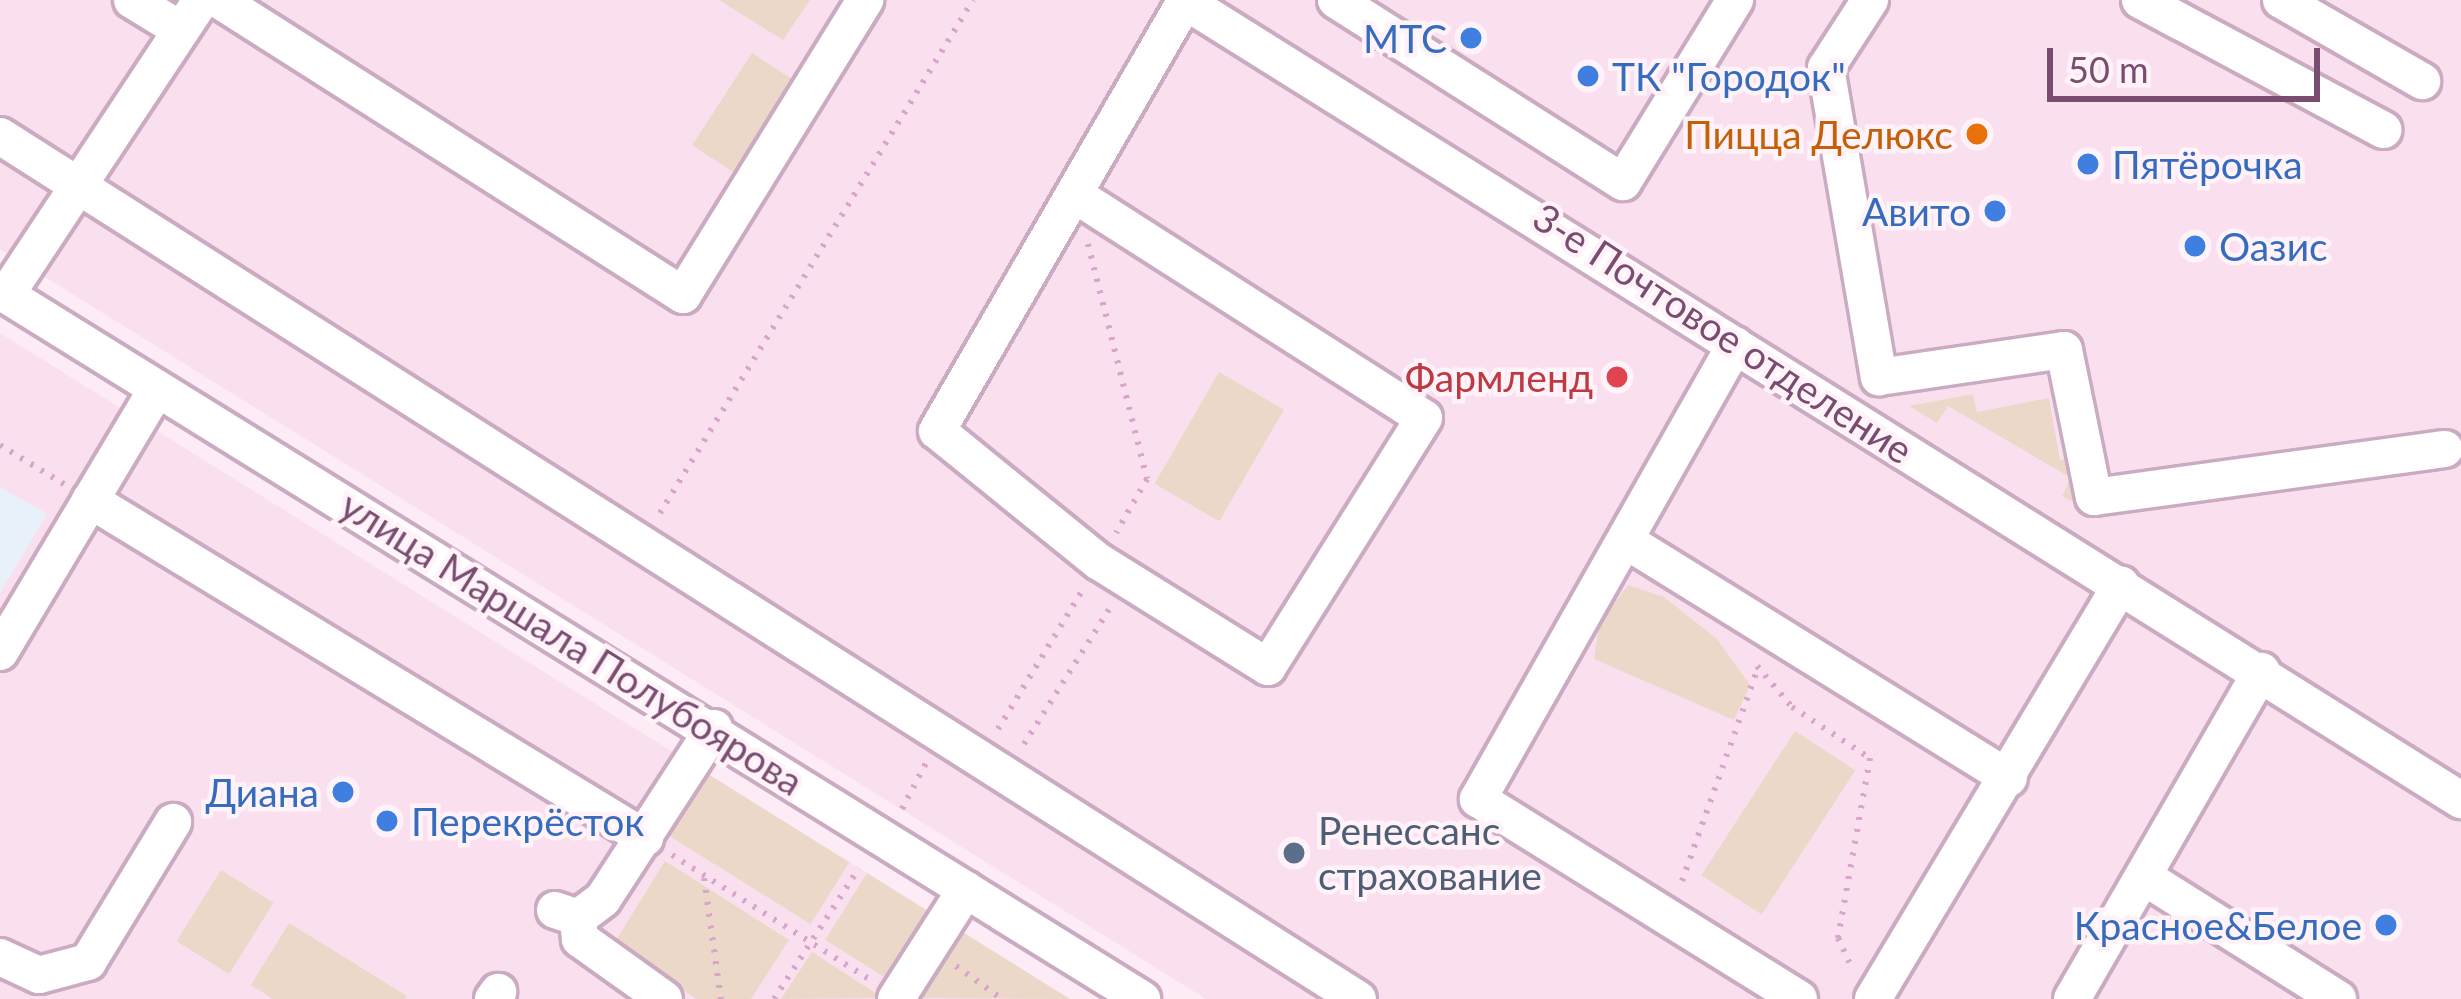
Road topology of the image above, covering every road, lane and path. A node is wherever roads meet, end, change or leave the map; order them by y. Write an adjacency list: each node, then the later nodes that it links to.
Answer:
1 (132, 0): 11 (street)
2 (219, 0): 3 (street)
3 (865, 0)
4 (973, 0): 27 (path)
5 (1336, 0): 6 (street)
6 (1736, 0)
7 (1870, 0): 19 (street)
8 (2140, 0): 13 (street)
9 (2281, 0): 12 (street)
10 (1184, 1): 16 (street); 18 (street, 3-е Почтовое отделение)
11 (191, 15): 15 (street)
12 (2422, 81)
13 (2383, 130)
14 (0, 136): 15 (street)
15 (79, 186): 17 (street); 27 (street)
16 (1080, 199): 29 (path); 29 (street); 29 (street)
17 (3, 293): 20 (street, улица Маршала Полубоярова)
18 (1735, 345): 21 (street, 3-е Почтовое отделение); 26 (street)
19 (1879, 377): 21 (street); 24 (street)
20 (157, 388): 25 (street); 35 (street, улица Маршала Полубоярова)
21 (1854, 418): 28 (street, 3-е Почтовое отделение)
22 (0, 446): 25 (path)
23 (2445, 449): 24 (street)
24 (2094, 497): 28 (street)
25 (90, 500): 32 (street); 42 (street)
26 (1628, 542): 38 (street); 59 (street)
27 (639, 546): 36 (street)
28 (2063, 548): 30 (street, 3-е Почтовое отделение)
29 (1113, 571): 37 (path); 37 (path)
30 (2121, 584): 34 (street, 3-е Почтовое отделение); 38 (street)
31 (1744, 650): 33 (path)
32 (0, 652)
33 (1758, 667): 46 (path); 51 (path)
34 (2261, 671): 39 (street, 3-е Почтовое отделение); 45 (street)
35 (714, 728): 42 (street); 47 (street, улица Маршала Полубоярова)
36 (941, 733): 37 (street); 40 (path)
37 (993, 765): 58 (street)
38 (2009, 778): 51 (street)
39 (2461, 800)
40 (902, 809)
41 (173, 822): 50 (street)
42 (645, 838): 44 (path); 53 (street)
43 (859, 868): 48 (path)
44 (703, 875): 48 (path); 54 (path)
45 (2146, 878): 60 (street); 61 (street)
46 (1682, 881)
47 (966, 889): 49 (street); 57 (street, улица Маршала Полубоярова)
48 (811, 945): 52 (path); 55 (path)
49 (929, 946): 52 (street); 56 (path)
50 (0, 957)
51 (1865, 989)
52 (897, 997)
53 (664, 999)
54 (721, 999)
55 (774, 999)
56 (1002, 999)
57 (1142, 999)
58 (1358, 999)
59 (1799, 999)
60 (2072, 999)
61 (2338, 999)

